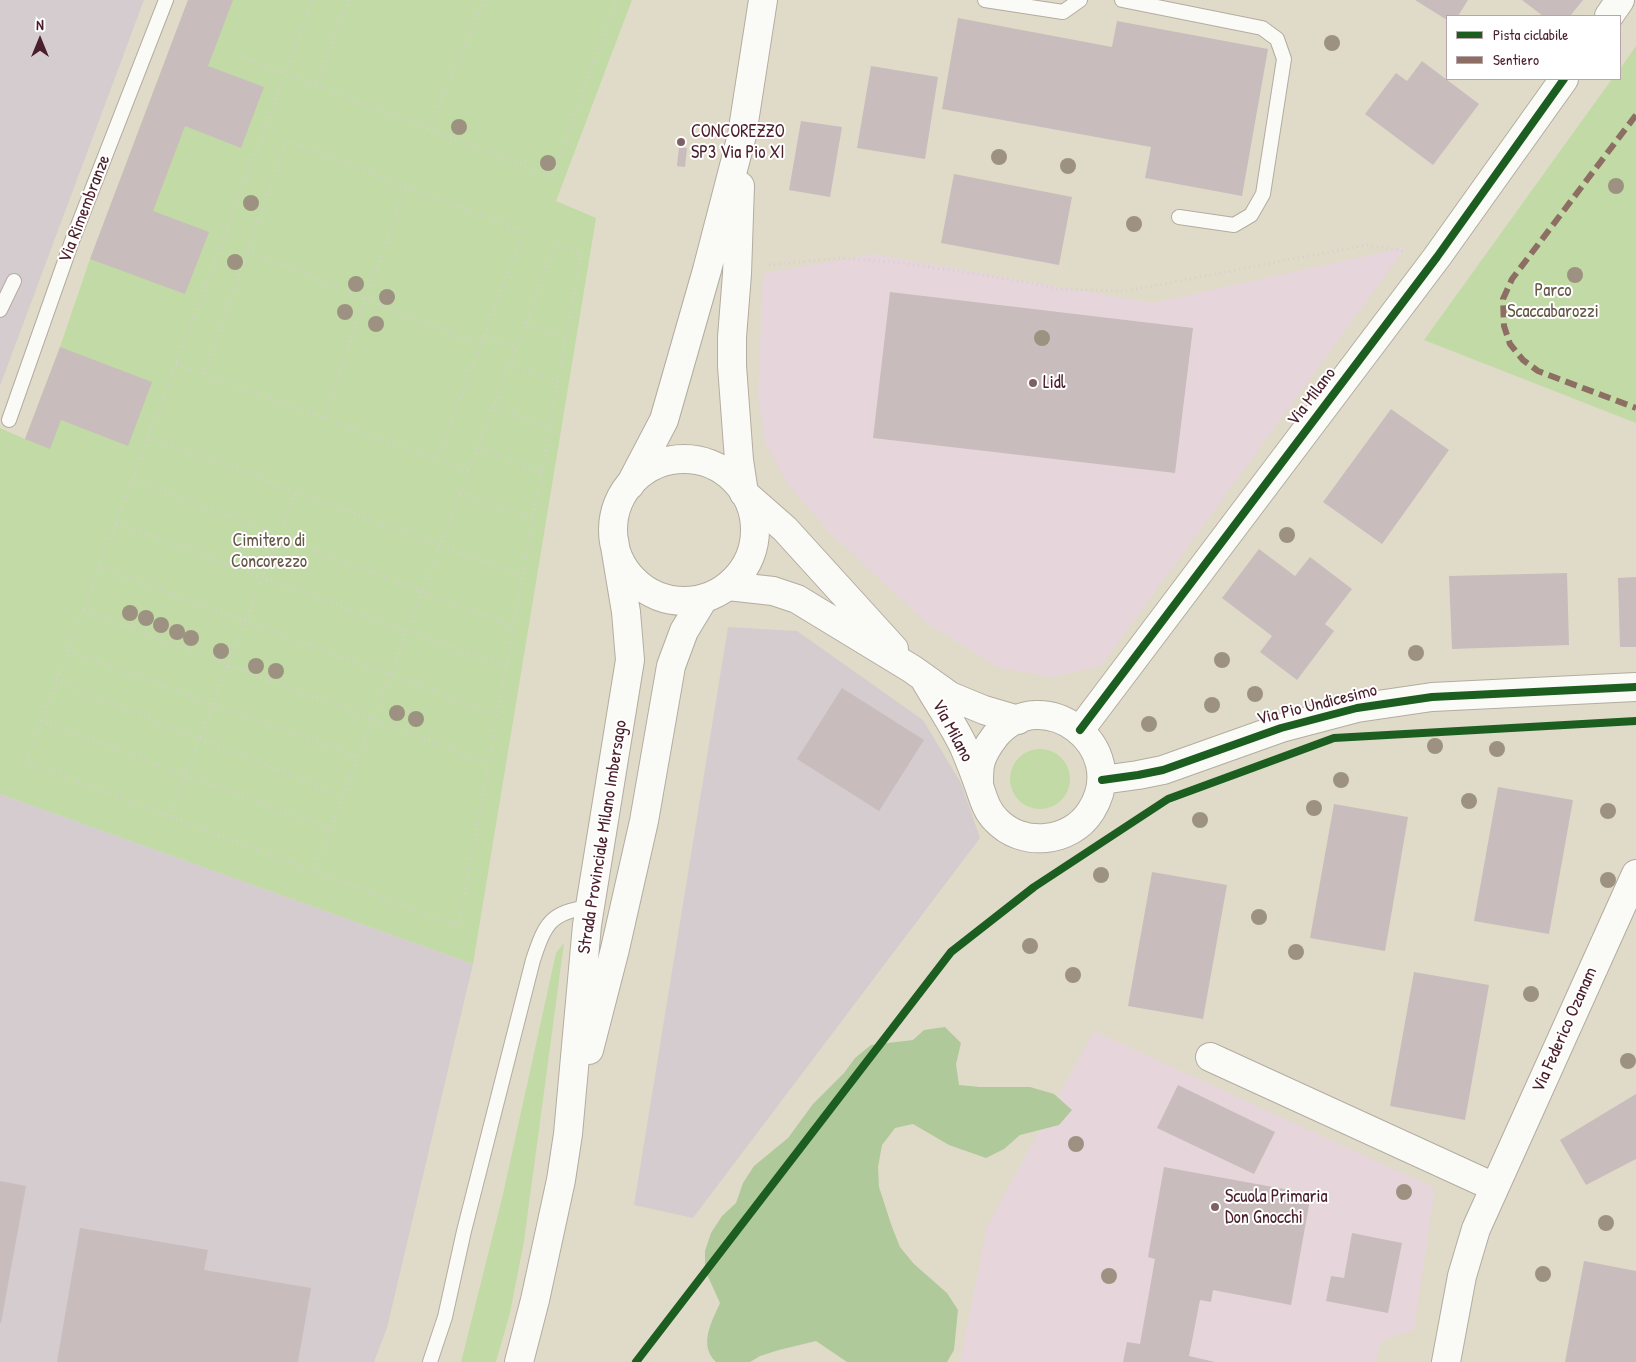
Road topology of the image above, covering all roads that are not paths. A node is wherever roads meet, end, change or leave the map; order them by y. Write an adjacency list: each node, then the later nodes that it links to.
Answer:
1 (166, 0): 13 (lane, Via Rimembranze)
2 (763, 0): 9 (street)
3 (985, 0): 4 (lane)
4 (1080, 0)
5 (1122, 0): 10 (lane)
6 (1620, 0): 7 (street)
7 (1610, 15)
8 (1563, 80): 22 (street, Via Milano)
9 (742, 135): 14 (street); 15 (street)
10 (1179, 217)
11 (14, 281): 12 (lane)
12 (0, 310)
13 (9, 420)
14 (630, 485): 15 (street); 16 (street)
15 (744, 493): 17 (street); 19 (street)
16 (614, 540): 18 (street); 26 (street, Strada Provinciale Milano Imbersago)
17 (728, 586): 18 (street); 19 (street)
18 (704, 598): 28 (street, Strada Provinciale Milano Imbersago)
19 (918, 673): 21 (street, Via Milano); 24 (street, Via Milano)
20 (1636, 688): 23 (street, Via Pio Undicesimo)
21 (1018, 720): 22 (street); 24 (street)
22 (1080, 730): 23 (street)
23 (1102, 780): 24 (street)
24 (979, 784)
25 (1636, 874): 29 (street, Via Federico Ozanam)
26 (590, 907): 28 (street, Strada Provinciale Milano Imbersago); 30 (lane)
27 (1210, 1057): 29 (street)
28 (568, 1134): 31 (street, Strada Provinciale Milano Imbersago)
29 (1494, 1187): 32 (street, Via Federico Ozanam)
30 (430, 1362)
31 (519, 1362)
32 (1446, 1362)

